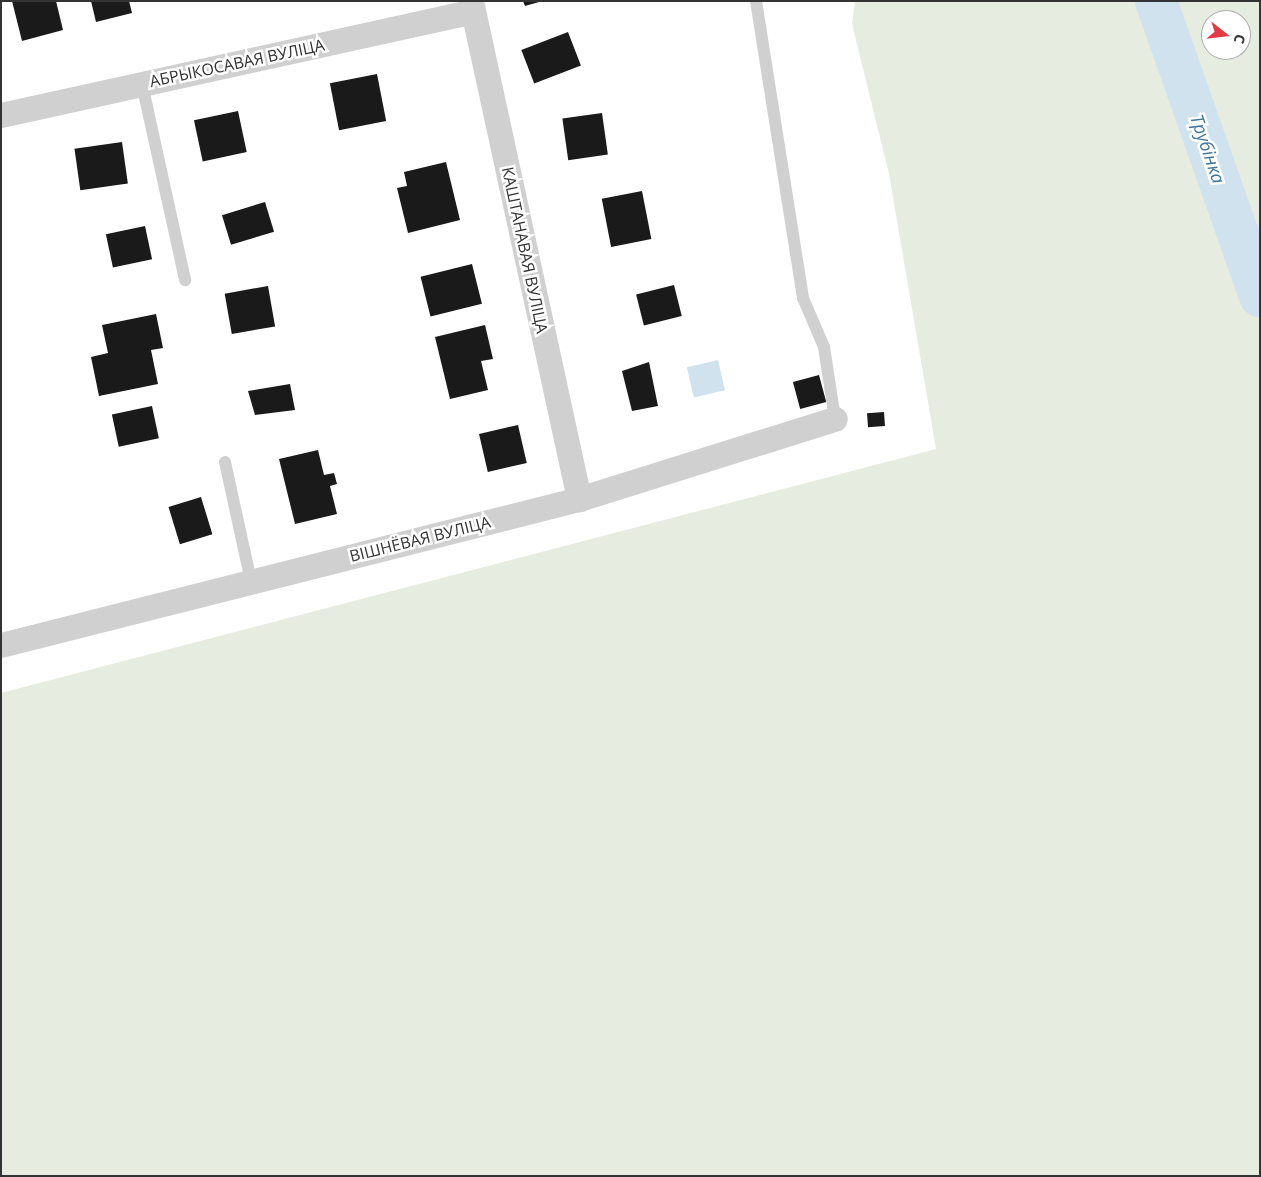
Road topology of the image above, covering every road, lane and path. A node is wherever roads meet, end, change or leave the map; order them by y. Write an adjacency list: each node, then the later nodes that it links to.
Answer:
1 (756, 1): 6 (lane)
2 (472, 6): 3 (street, АБРЫКОСАВАЯ ВУЛІЦА); 8 (street, КАШТАНАВАЯ ВУЛІЦА)
3 (142, 84): 4 (street, АБРЫКОСАВАЯ ВУЛІЦА); 5 (lane)
4 (1, 115)
5 (185, 280)
6 (835, 419): 8 (street, ВІШНЁВАЯ ВУЛІЦА)
7 (225, 462): 9 (lane)
8 (579, 499): 9 (street, ВІШНЁВАЯ ВУЛІЦА)
9 (251, 581): 10 (street, ВІШНЁВАЯ ВУЛІЦА)
10 (1, 645)

